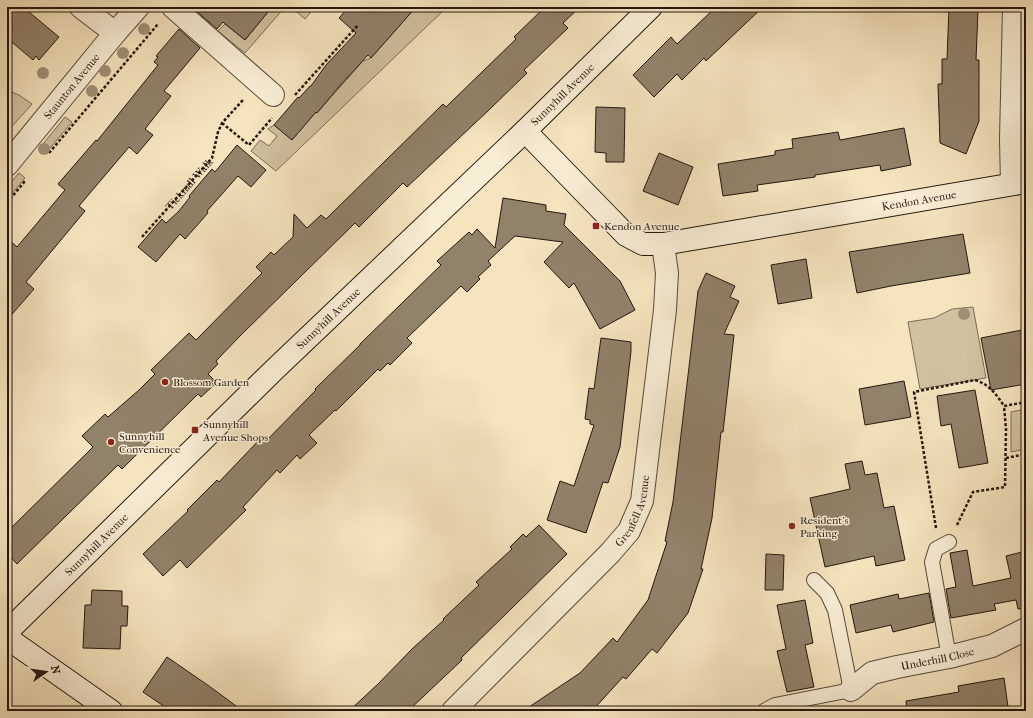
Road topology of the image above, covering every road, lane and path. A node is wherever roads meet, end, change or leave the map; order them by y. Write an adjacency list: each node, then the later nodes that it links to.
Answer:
1 (81, 7): 6 (street)
2 (138, 7): 6 (street, Staunton Avenue)
3 (651, 7): 8 (street, Sunnyhill Avenue)
4 (1014, 7): 12 (street)
5 (168, 13): 7 (street); 9 (path)
6 (114, 33): 10 (street, Staunton Avenue)
7 (266, 88): 14 (path, Ticknall Walk)
8 (525, 131): 15 (street, Kendon Avenue); 24 (street, Sunnyhill Avenue)
9 (47, 155)
10 (7, 165)
11 (27, 179): 13 (path)
12 (1019, 183): 15 (street, Kendon Avenue)
13 (7, 203)
14 (142, 237)
15 (663, 244): 29 (street, Grenfell Avenue)
16 (1026, 402): 17 (path)
17 (1004, 406): 19 (path); 21 (path)
18 (1026, 454): 19 (path)
19 (1006, 458): 20 (path)
20 (949, 542): 21 (lane)
21 (936, 549): 26 (lane)
22 (814, 580): 27 (lane)
23 (1026, 629): 26 (street, Underhill Close)
24 (7, 632)
25 (7, 638): 28 (street)
26 (949, 657): 27 (street, Underhill Close)
27 (850, 690): 30 (lane)
28 (111, 711)
29 (453, 711)
30 (764, 711)

